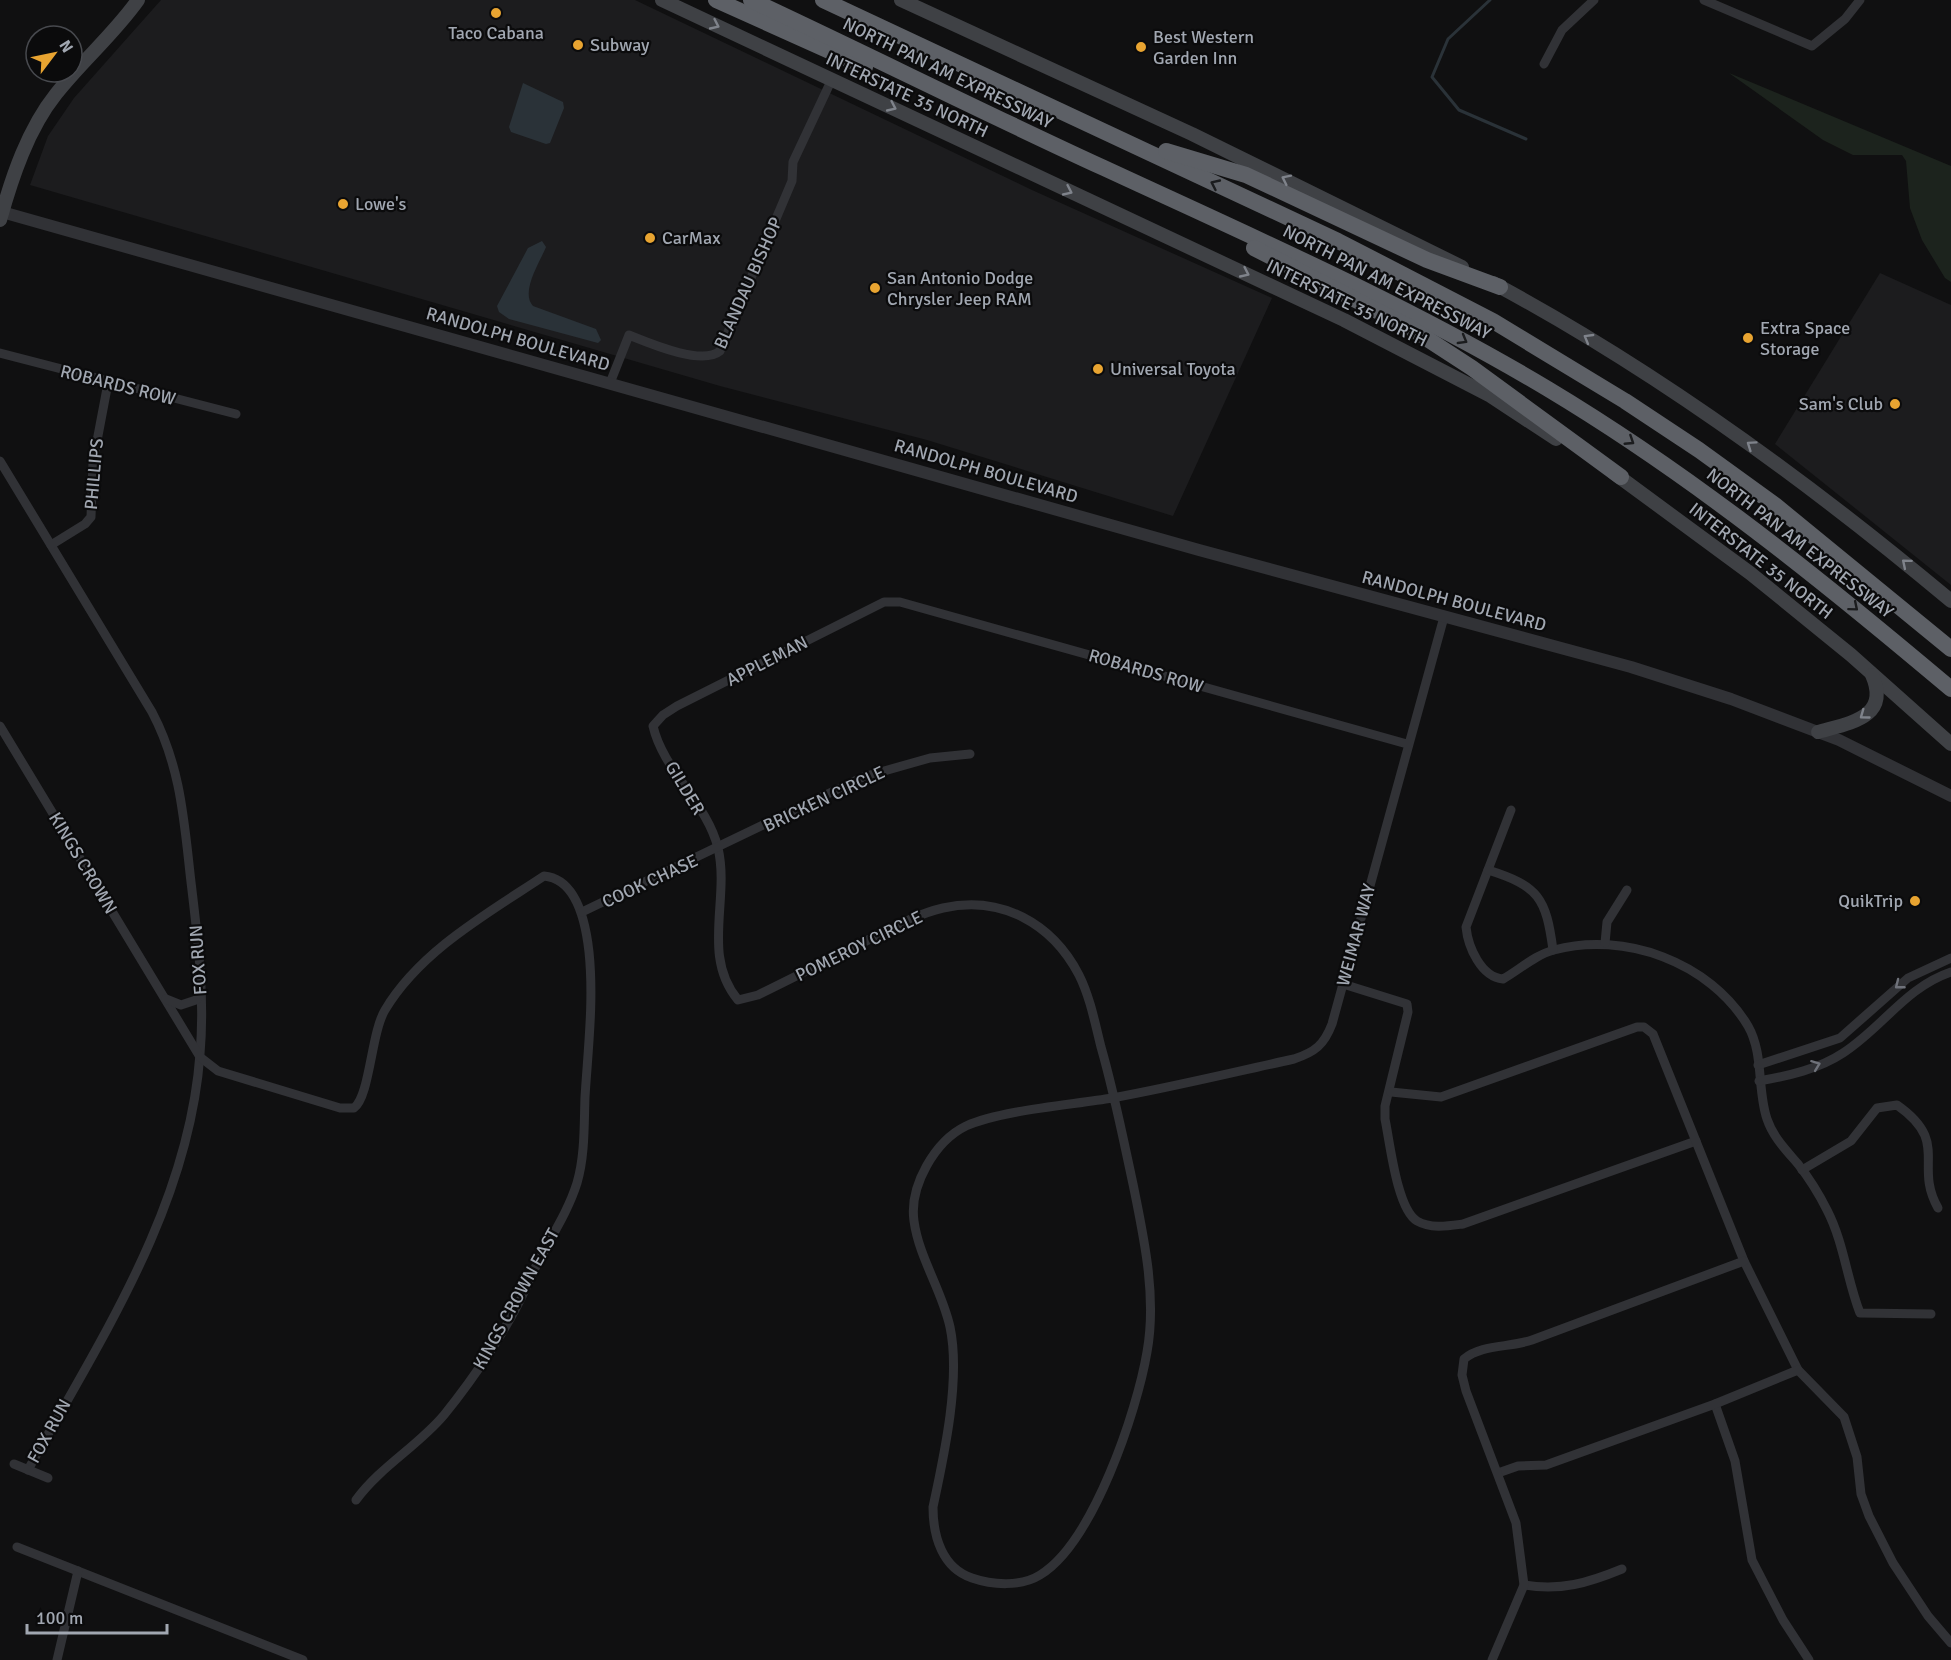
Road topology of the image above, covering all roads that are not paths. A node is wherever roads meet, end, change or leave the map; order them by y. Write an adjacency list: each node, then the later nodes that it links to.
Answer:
1 (138, 0): 17 (main road)
2 (662, 0): 13 (main road, INTERSTATE 35 NORTH, one-way to 13)
3 (716, 0): 14 (highway)
4 (751, 0): 14 (highway, NORTH PAN AM EXPRESSWAY)
5 (823, 0): 12 (highway, NORTH PAN AM EXPRESSWAY)
6 (846, 0): 12 (highway)
7 (901, 0): 18 (main road, one-way to 7)
8 (1594, 0): 11 (street)
9 (1704, 0): 10 (street)
10 (1860, 0)
11 (1544, 64)
12 (962, 66): 15 (highway, NORTH PAN AM EXPRESSWAY)
13 (832, 79): 21 (street, BLANDAU BISHOP); 24 (main road, INTERSTATE 35 NORTH, one-way to 24)
14 (1010, 125): 16 (highway, NORTH PAN AM EXPRESSWAY)
15 (1101, 131): 18 (highway); 29 (highway, NORTH PAN AM EXPRESSWAY, one-way to 15)
16 (1146, 188): 24 (highway); 31 (highway, NORTH PAN AM EXPRESSWAY, one-way to 31)
17 (1, 215): 21 (street, RANDOLPH BOULEVARD)
18 (1500, 287): 26 (main road, one-way to 18)
19 (0, 353): 20 (street, ROBARDS ROW)
20 (108, 383): 22 (street, ROBARDS ROW); 25 (street, PHILLIPS)
21 (610, 383): 28 (street, RANDOLPH BOULEVARD)
22 (236, 414)
23 (0, 461): 25 (street, FOX RUN)
24 (1621, 477): 30 (main road, INTERSTATE 35 NORTH)
25 (51, 546): 49 (street, FOX RUN)
26 (1951, 601)
27 (884, 602): 33 (street, APPLEMAN); 35 (street, ROBARDS ROW)
28 (1444, 617): 34 (street, RANDOLPH BOULEVARD); 35 (street, WEIMAR WAY)
29 (1951, 649)
30 (1871, 673): 34 (main road, one-way to 34); 36 (main road, INTERSTATE 35 NORTH)
31 (1951, 689)
32 (0, 726): 50 (street, KINGS CROWN)
33 (654, 726): 40 (street, GILDER)
34 (1818, 732): 38 (street, RANDOLPH BOULEVARD)
35 (1407, 744): 48 (street, WEIMAR WAY)
36 (1951, 744)
37 (970, 754): 40 (street, BRICKEN CIRCLE)
38 (1951, 796)
39 (1511, 810): 41 (street)
40 (718, 849): 43 (street, COOK CHASE); 51 (street, GILDER)
41 (1488, 870): 45 (street); 45 (street)
42 (1627, 890): 44 (street)
43 (582, 912): 52 (street, KINGS CROWN); 68 (street, KINGS CROWN EAST)
44 (1605, 944): 45 (street); 53 (street)
45 (1553, 950)
46 (1951, 958): 53 (street, one-way to 53)
47 (1951, 972): 54 (street, one-way to 47)
48 (1343, 984): 55 (street); 56 (street, WEIMAR WAY)
49 (201, 994): 50 (street); 52 (street, FOX RUN)
50 (166, 999): 52 (street, KINGS CROWN)
51 (738, 1000): 56 (street, POMEROY CIRCLE)
52 (200, 1057): 65 (street, FOX RUN)
53 (1758, 1065): 54 (street)
54 (1760, 1081): 58 (street)
55 (1391, 1092): 57 (street); 57 (street)
56 (1115, 1097): 72 (street, POMEROY CIRCLE); 72 (street, WEIMAR WAY)
57 (1696, 1141): 60 (street)
58 (1802, 1170): 59 (street); 61 (street)
59 (1938, 1208)
60 (1744, 1261): 62 (street); 66 (street)
61 (1930, 1314)
62 (1798, 1370): 63 (street); 74 (street)
63 (1715, 1404): 66 (street); 78 (street)
64 (14, 1464): 65 (street)
65 (28, 1470): 67 (street)
66 (1498, 1473): 73 (street)
67 (48, 1478)
68 (356, 1500)
69 (17, 1547): 71 (street)
70 (1622, 1569): 73 (street)
71 (78, 1571): 75 (street); 76 (street)
72 (1019, 1581)
73 (1524, 1585): 77 (street)
74 (1951, 1643)
75 (57, 1660)
76 (303, 1660)
77 (1492, 1660)
78 (1809, 1660)

